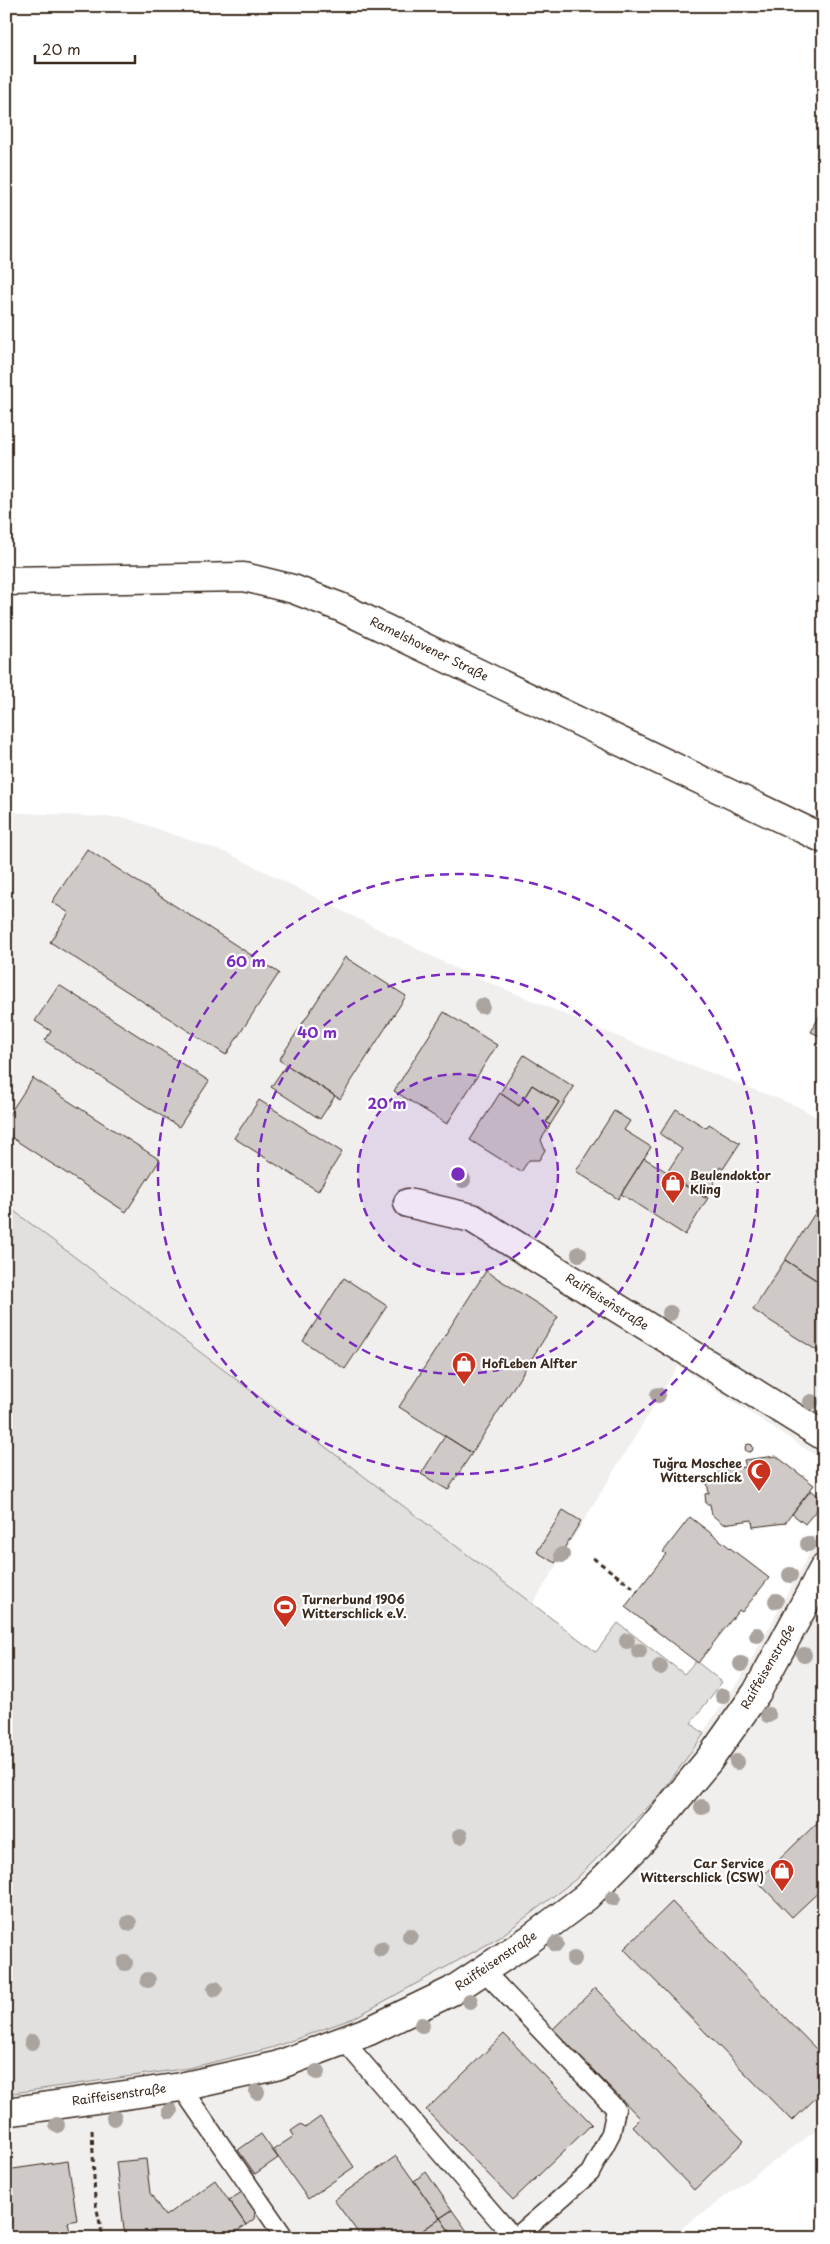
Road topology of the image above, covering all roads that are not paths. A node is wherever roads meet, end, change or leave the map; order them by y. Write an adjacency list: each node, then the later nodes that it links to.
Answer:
1 (6, 581): 2 (street, Ramelshovener Straße)
2 (824, 839)
3 (408, 1203): 4 (street, Raiffeisenstraße)
4 (824, 1436)
5 (824, 1568): 6 (street, Raiffeisenstraße)
6 (483, 1970): 7 (street, Raiffeisenstraße); 11 (lane)
7 (344, 2041): 8 (street, Raiffeisenstraße); 11 (lane)
8 (181, 2086): 9 (street, Raiffeisenstraße); 10 (lane)
9 (6, 2112)
10 (285, 2238)
11 (514, 2238)

